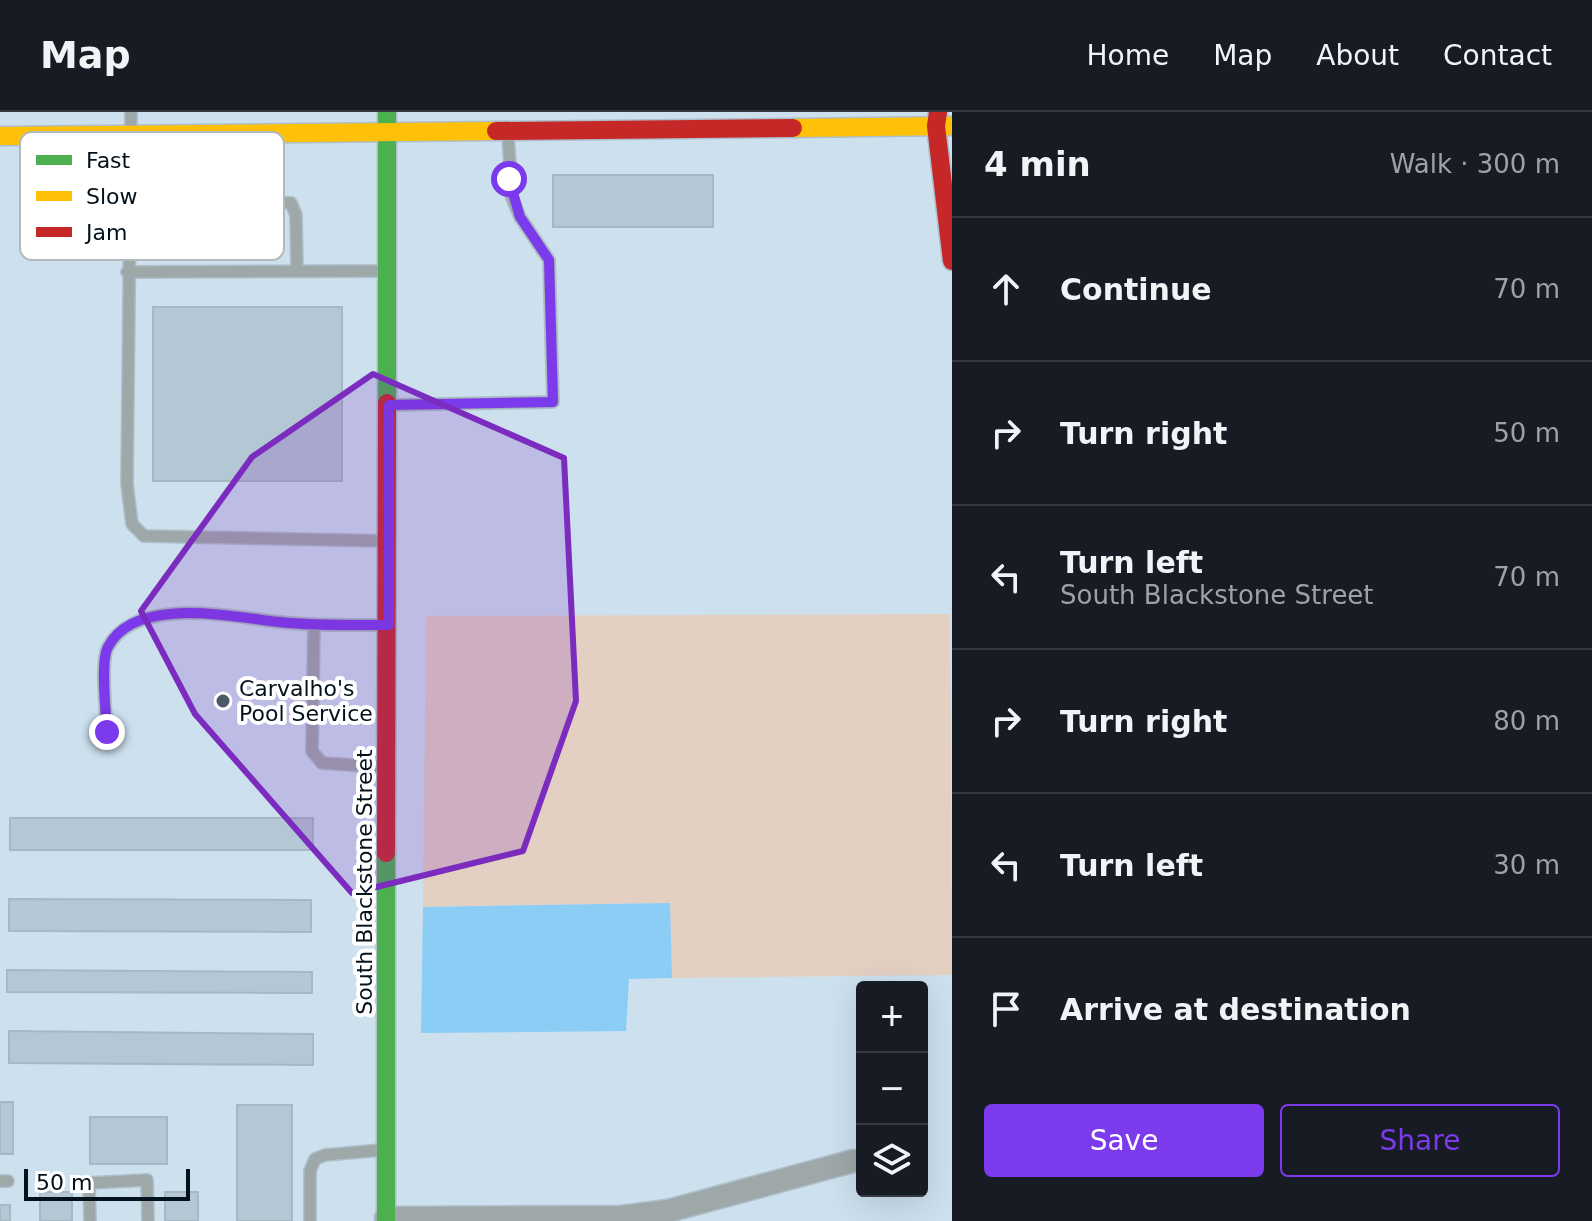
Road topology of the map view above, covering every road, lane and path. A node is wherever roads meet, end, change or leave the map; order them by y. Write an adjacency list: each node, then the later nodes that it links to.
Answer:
1 (131, 112): 6 (lane)
2 (387, 112): 7 (main road, South Blackstone Street)
3 (703, 120): 4 (main road); 5 (main road)
4 (942, 122): 13 (main road)
5 (508, 131): 7 (main road); 17 (lane)
6 (130, 132)
7 (387, 132): 8 (main road); 15 (main road, South Blackstone Street)
8 (284, 133)
9 (0, 136): 10 (main road)
10 (20, 136)
11 (284, 203): 14 (lane)
12 (127, 260): 16 (lane)
13 (952, 261)
14 (297, 271): 15 (lane); 16 (lane)
15 (388, 271): 17 (main road, South Blackstone Street)
16 (127, 272): 18 (lane)
17 (389, 405): 18 (main road, South Blackstone Street)
18 (389, 541): 20 (main road, South Blackstone Street)
19 (314, 624): 20 (lane); 21 (lane); 22 (lane)
20 (389, 625): 22 (main road, South Blackstone Street)
21 (107, 732)
22 (389, 767): 23 (main road, South Blackstone Street)
23 (386, 1150): 25 (main road, South Blackstone Street); 28 (lane)
24 (853, 1161): 25 (street)
25 (386, 1219)
26 (90, 1221): 27 (lane)
27 (148, 1221)
28 (310, 1221)

